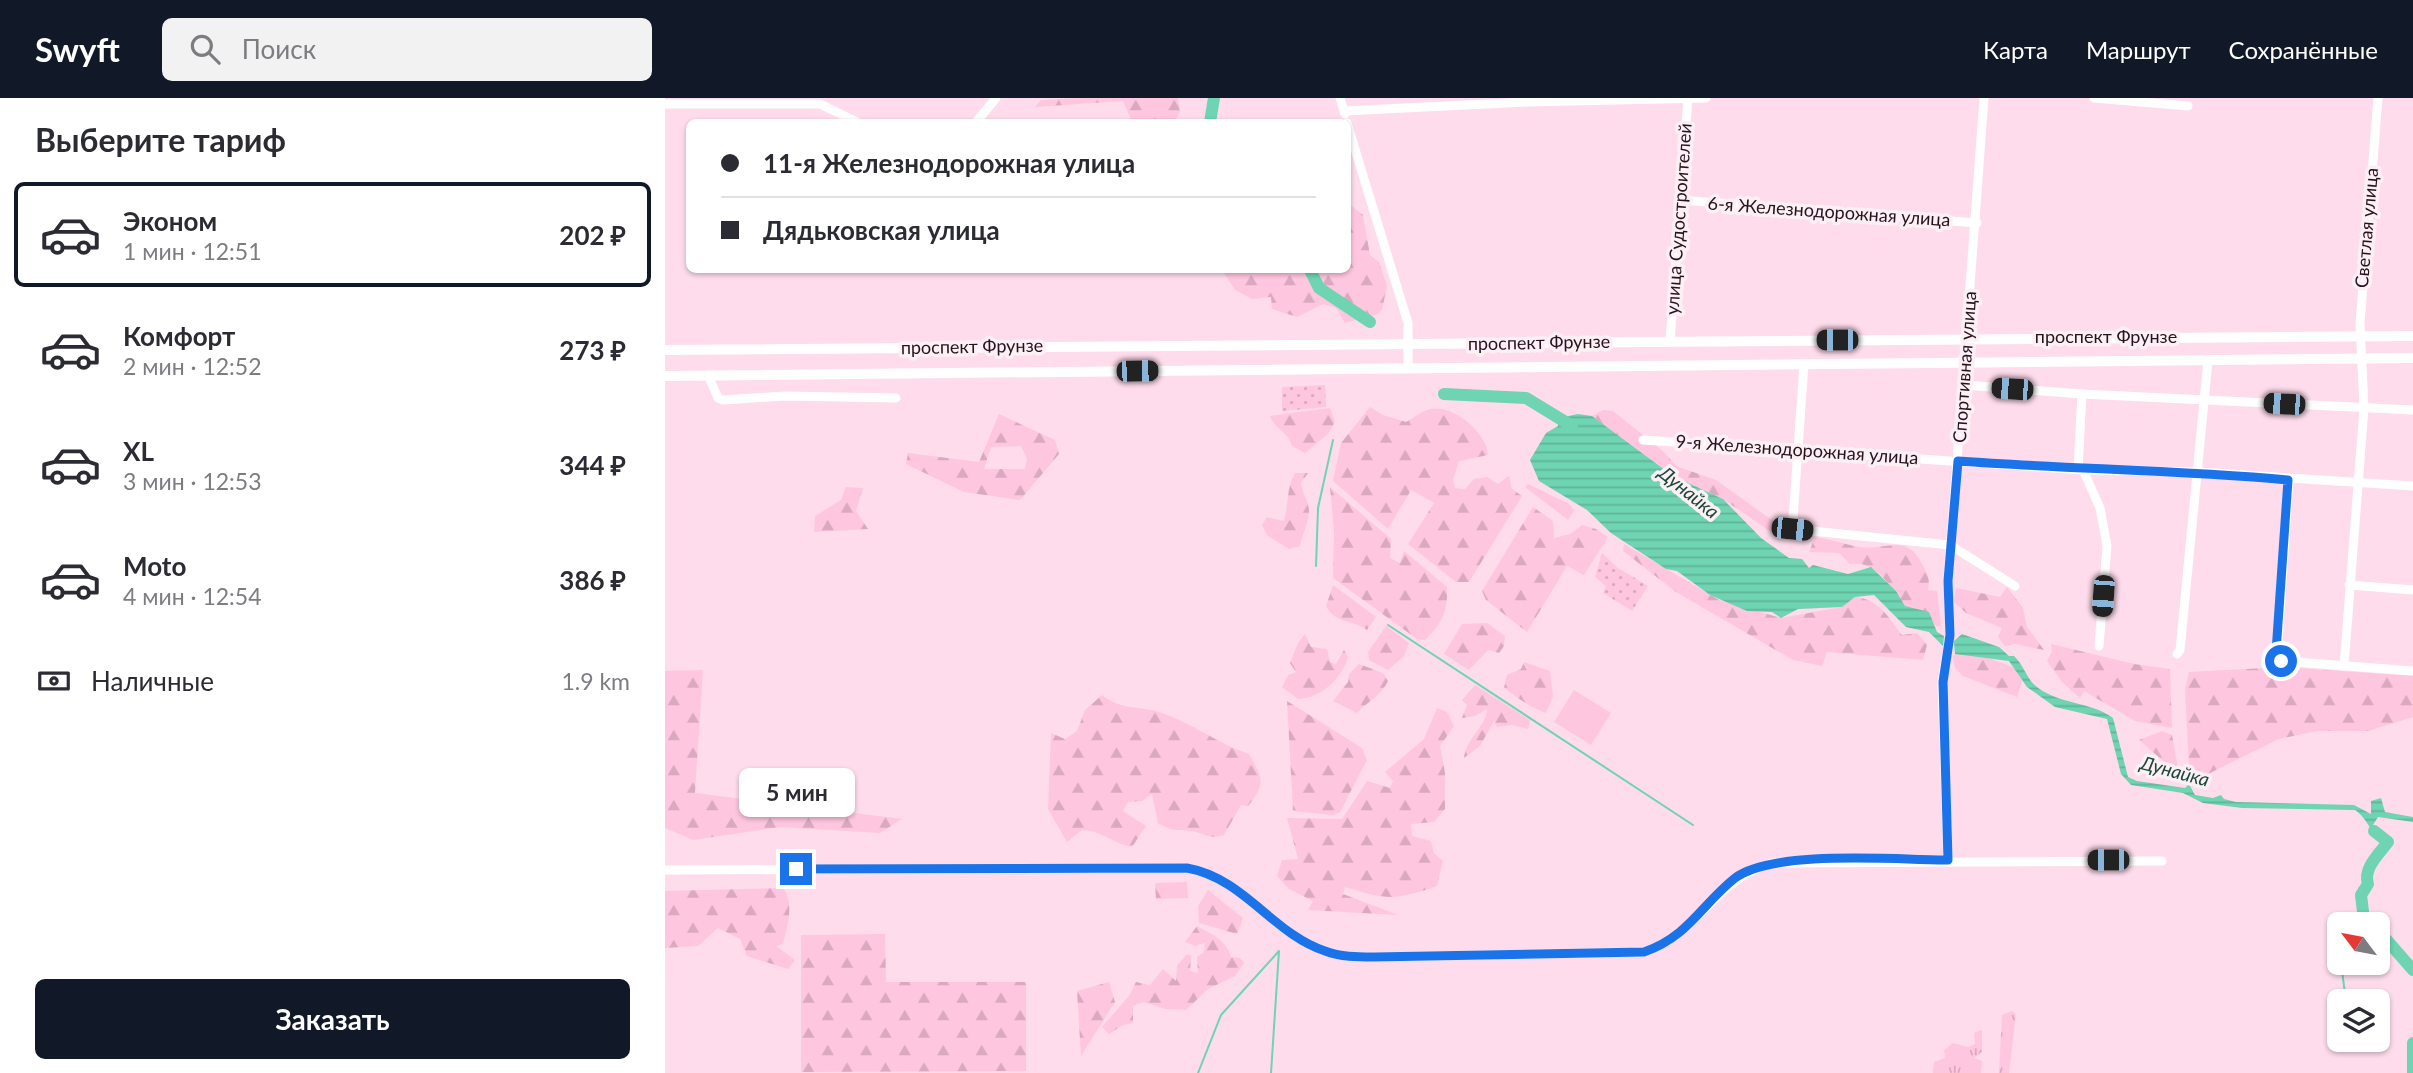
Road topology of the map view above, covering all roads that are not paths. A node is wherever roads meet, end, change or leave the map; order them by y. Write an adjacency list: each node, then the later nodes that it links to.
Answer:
1 (996, 98): 14 (street)
2 (1340, 98): 12 (street)
3 (1688, 98): 4 (street); 9 (street); 17 (street, улица Судостроителей)
4 (1706, 98)
5 (1984, 98): 18 (street, Спортивная улица)
6 (2095, 98): 11 (street)
7 (2378, 98): 19 (street, Светлая улица)
8 (779, 100): 10 (street); 13 (street)
9 (1527, 100): 12 (street)
10 (665, 104)
11 (2188, 106)
12 (1344, 111): 15 (street)
13 (851, 119)
14 (978, 119)
15 (1346, 119)
16 (1351, 136): 23 (street)
17 (1680, 201): 18 (street, 6-я Железнодорожная улица); 22 (street, улица Судостроителей)
18 (1977, 223): 21 (street, Спортивная улица)
19 (2360, 336): 20 (main road, проспект Фрунзе); 21 (main road, проспект Фрунзе); 25 (street, Светлая улица)
20 (2413, 336)
21 (1968, 338): 22 (main road, проспект Фрунзе); 28 (street, Спортивная улица)
22 (1670, 341): 23 (main road, проспект Фрунзе)
23 (1409, 344): 24 (main road, проспект Фрунзе); 30 (street)
24 (665, 350)
25 (2361, 358): 26 (main road, проспект Фрунзе); 27 (main road, проспект Фрунзе); 37 (street, Светлая улица)
26 (2413, 358)
27 (2208, 360): 28 (main road, проспект Фрунзе); 36 (street)
28 (1966, 363): 29 (main road, проспект Фрунзе); 33 (street, Спортивная улица)
29 (1804, 364): 30 (main road, проспект Фрунзе); 40 (street)
30 (1408, 368): 31 (main road, проспект Фрунзе)
31 (708, 375): 32 (main road, проспект Фрунзе); 35 (street)
32 (665, 376)
33 (1964, 385): 34 (street); 41 (street, Спортивная улица)
34 (2082, 394): 36 (street); 42 (street)
35 (895, 398)
36 (2205, 400): 37 (street); 43 (street)
37 (2364, 408): 38 (street); 45 (street, Светлая улица)
38 (2413, 410)
39 (1643, 440): 40 (street, 9-я Железнодорожная улица)
40 (1796, 449): 41 (street, 9-я Железнодорожная улица); 47 (street)
41 (1958, 461): 42 (street, 9-я Железнодорожная улица); 47 (street, Спортивная улица)
42 (2080, 470): 43 (street, 9-я Железнодорожная улица); 51 (street)
43 (2199, 472): 44 (street, 9-я Железнодорожная улица); 52 (street)
44 (2288, 480): 45 (street, 9-я Железнодорожная улица); 53 (street)
45 (2360, 483): 46 (street, 9-я Железнодорожная улица); 48 (street, Светлая улица)
46 (2413, 486)
47 (1950, 545): 49 (street); 55 (street, Спортивная улица)
48 (2349, 585): 50 (street); 53 (street, Светлая улица)
49 (2015, 586)
50 (2413, 590)
51 (2099, 646)
52 (2177, 654)
53 (2344, 666): 54 (street)
54 (2413, 671)
55 (1948, 860): 56 (street); 57 (street)
56 (2162, 860)
57 (665, 870)

